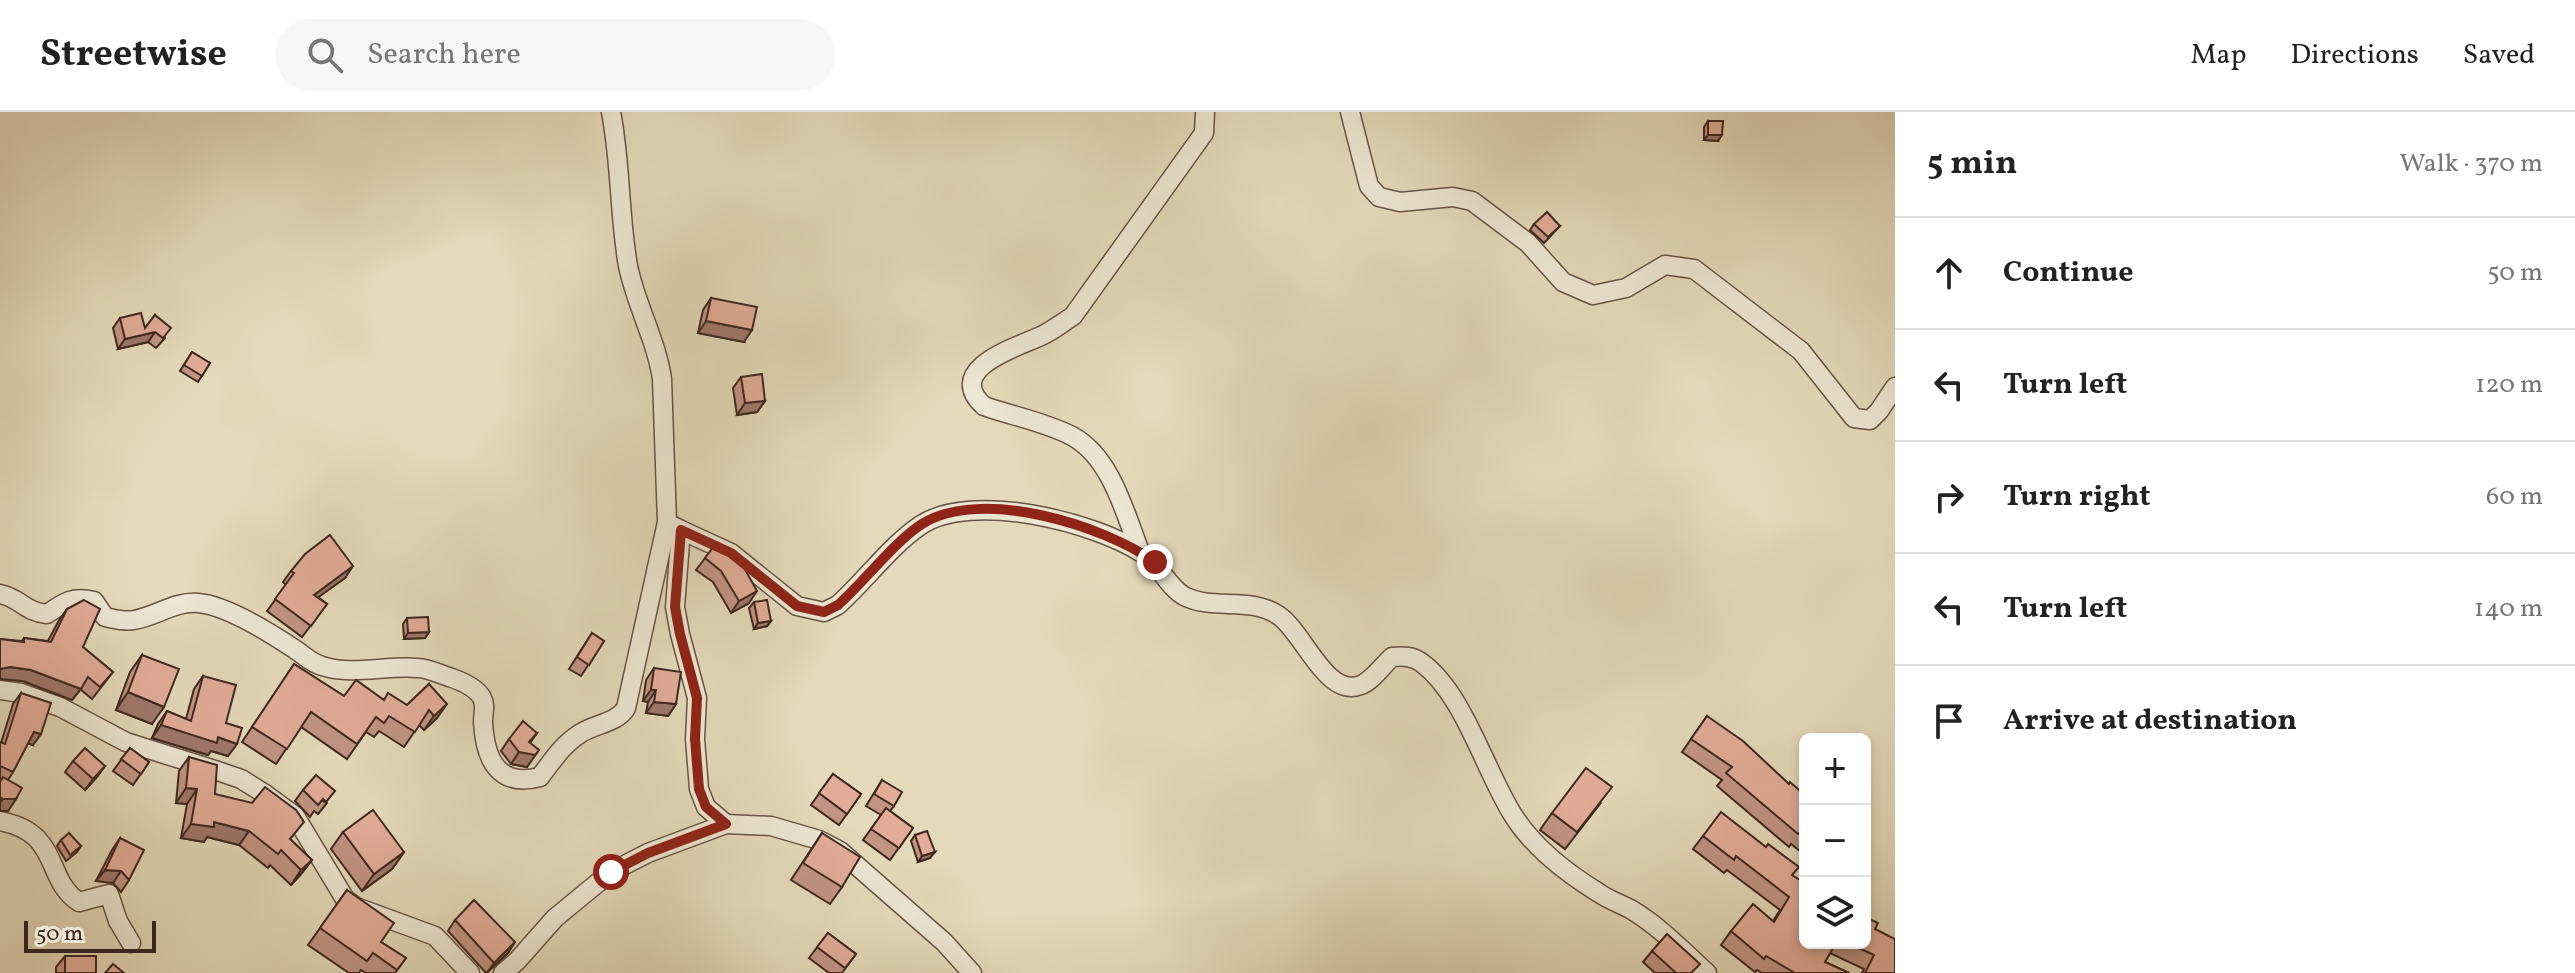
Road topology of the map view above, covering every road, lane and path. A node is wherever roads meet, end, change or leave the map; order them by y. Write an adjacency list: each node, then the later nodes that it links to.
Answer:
1 (611, 112): 5 (street)
2 (1205, 112): 6 (street)
3 (1350, 112): 4 (street)
4 (1895, 387)
5 (674, 526): 6 (street); 7 (street); 10 (street)
6 (1140, 552): 15 (street)
7 (0, 594)
8 (0, 690): 12 (street)
9 (0, 821): 11 (street)
10 (726, 824): 13 (street); 14 (street)
11 (131, 943)
12 (470, 973)
13 (503, 973)
14 (972, 973)
15 (1707, 973)

